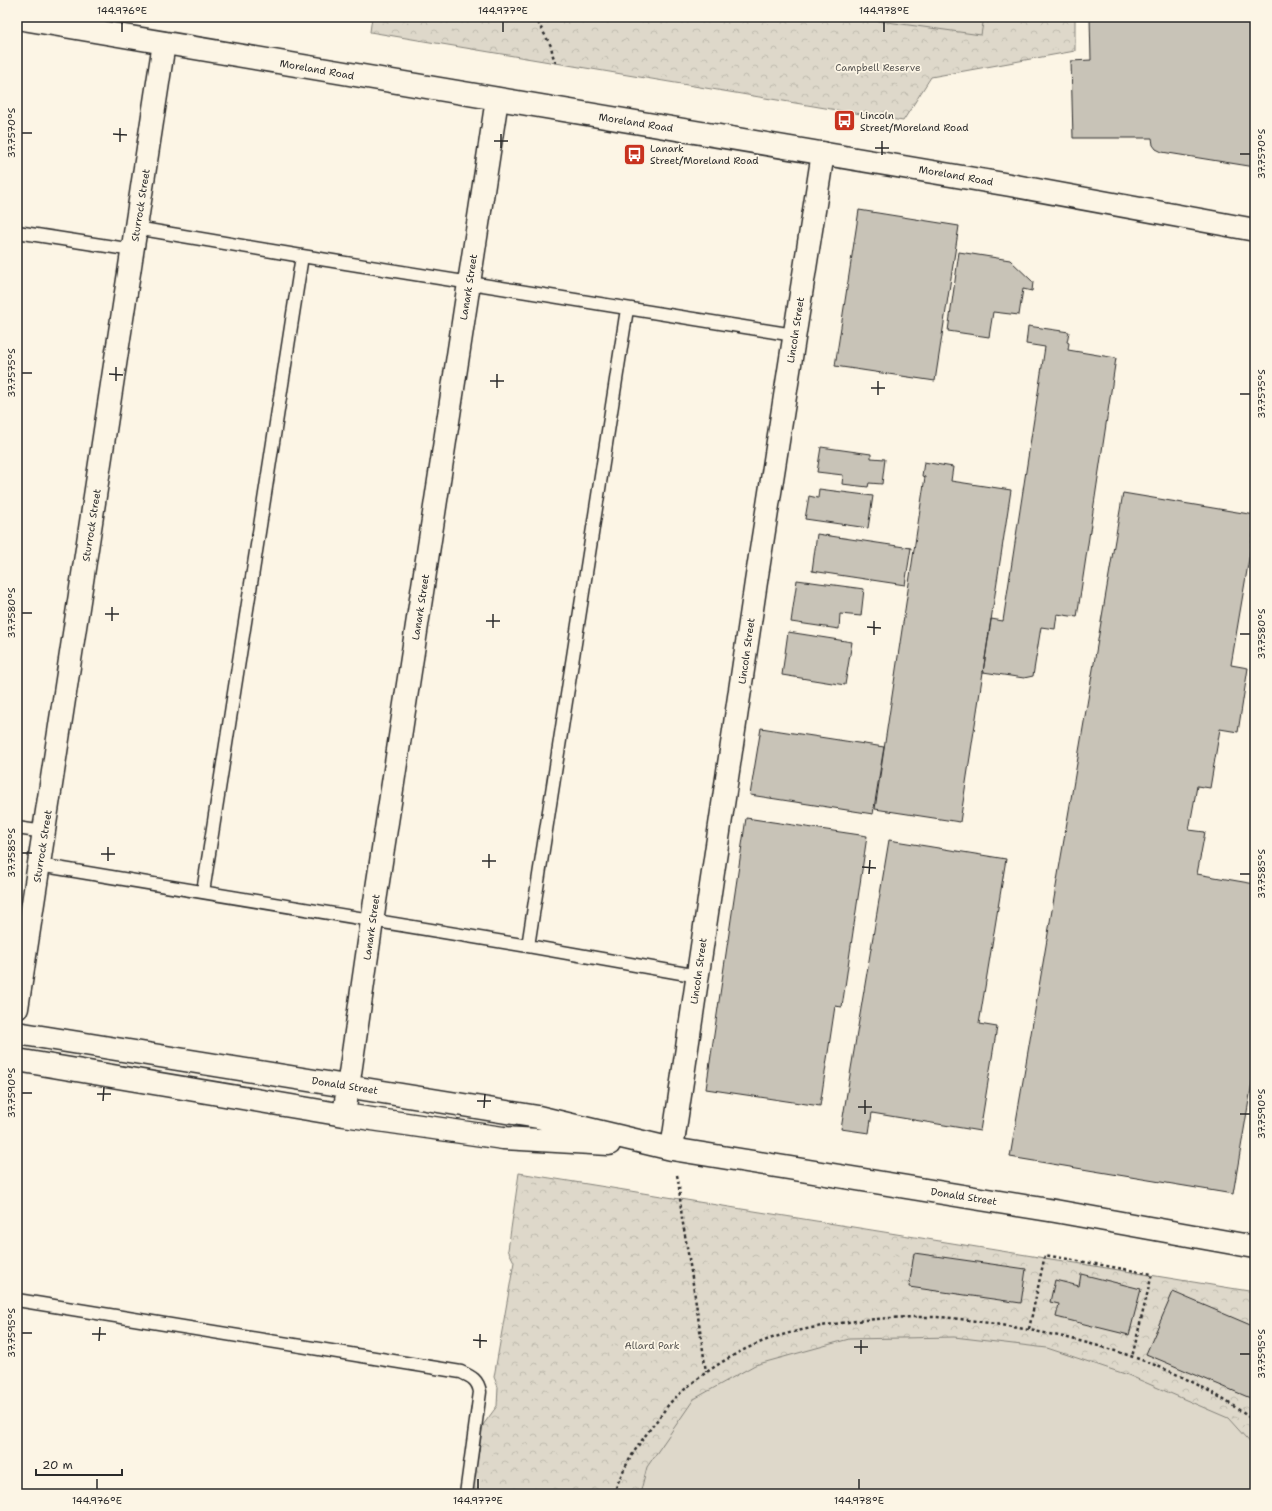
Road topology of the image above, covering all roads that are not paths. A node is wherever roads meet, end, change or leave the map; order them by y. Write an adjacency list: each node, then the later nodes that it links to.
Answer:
1 (17, 18): 2 (street, Moreland Road)
2 (164, 43): 3 (street, Moreland Road); 5 (street, Sturrock Street)
3 (497, 99): 4 (street, Moreland Road); 10 (street, Lanark Street)
4 (823, 153): 6 (street, Moreland Road); 12 (street, Lincoln Street)
5 (136, 228): 8 (street, Sturrock Street); 9 (lane)
6 (1255, 230)
7 (17, 232): 8 (lane)
8 (133, 250): 14 (street, Sturrock Street)
9 (302, 256): 10 (lane); 16 (lane)
10 (469, 283): 11 (lane); 17 (street, Lanark Street)
11 (627, 308): 12 (lane); 18 (lane)
12 (794, 335): 19 (street, Lincoln Street)
13 (17, 828): 14 (lane)
14 (44, 832): 15 (street, Sturrock Street)
15 (39, 865): 16 (lane); 20 (street, Sturrock Street)
16 (204, 892): 17 (lane)
17 (372, 921): 18 (lane); 23 (street, Lanark Street)
18 (528, 946): 19 (lane)
19 (698, 976): 25 (street, Lincoln Street)
20 (17, 1008)
21 (17, 1033): 23 (street, Donald Street)
22 (17, 1060): 24 (street, Donald Street)
23 (348, 1085): 24 (street, Lanark Street); 25 (street, Donald Street)
24 (344, 1116): 25 (street, Donald Street)
25 (672, 1149): 26 (street, Donald Street)
26 (1255, 1246)
27 (17, 1300): 28 (lane)
28 (466, 1494)

